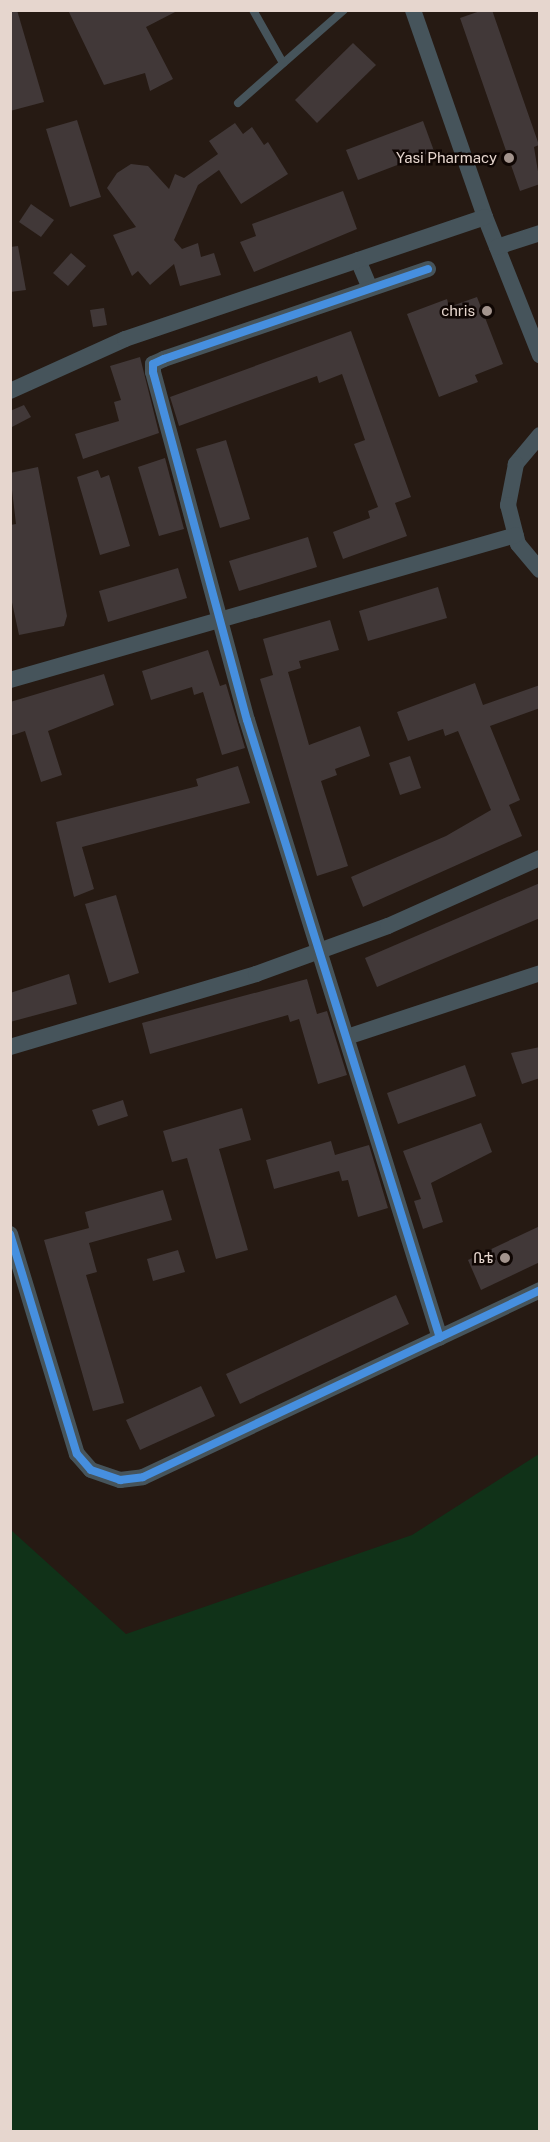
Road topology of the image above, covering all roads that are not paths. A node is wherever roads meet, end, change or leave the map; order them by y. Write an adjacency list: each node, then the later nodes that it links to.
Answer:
1 (253, 10): 4 (lane)
2 (344, 10): 4 (lane)
3 (413, 10): 6 (street)
4 (283, 63): 5 (lane)
5 (238, 103)
6 (484, 217): 8 (street); 9 (street)
7 (540, 233): 8 (street)
8 (497, 248): 12 (street)
9 (358, 260): 11 (street); 13 (street)
10 (428, 269): 11 (street)
11 (369, 288): 17 (street)
12 (540, 355)
13 (10, 391)
14 (540, 435): 15 (street)
15 (516, 536): 16 (street); 17 (street)
16 (540, 570)
17 (219, 622): 18 (street); 20 (street)
18 (10, 680)
19 (540, 858): 20 (street)
20 (318, 951): 22 (street); 23 (street)
21 (540, 973): 22 (street)
22 (347, 1037): 26 (street)
23 (10, 1047)
24 (10, 1234): 26 (street)
25 (540, 1290): 26 (street)
26 (440, 1338)

